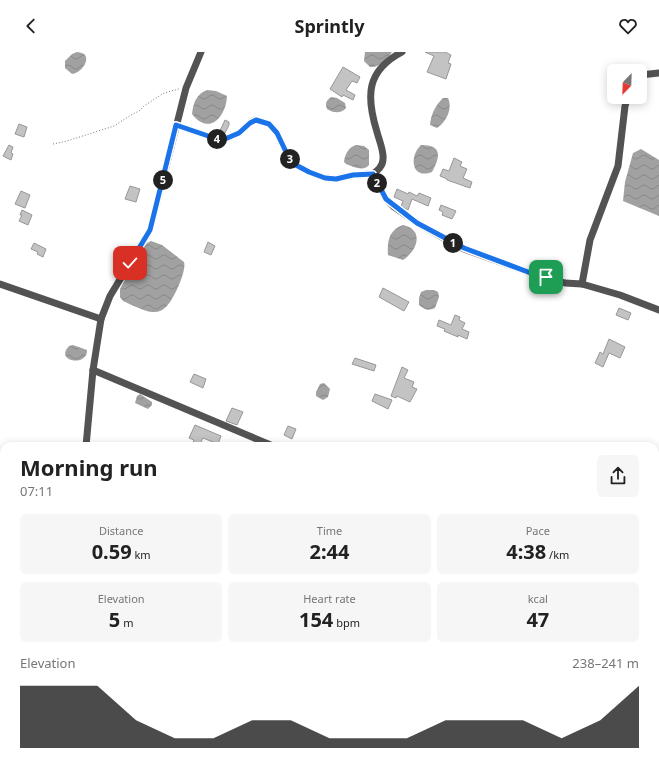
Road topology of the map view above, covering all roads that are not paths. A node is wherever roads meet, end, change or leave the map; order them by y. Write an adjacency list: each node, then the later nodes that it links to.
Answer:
1 (201, 52): 6 (street)
2 (402, 52): 7 (street)
3 (659, 73): 4 (street)
4 (647, 74)
5 (626, 104): 9 (street)
6 (176, 125): 7 (street); 11 (street)
7 (373, 174): 9 (street)
8 (0, 284): 11 (street)
9 (582, 284): 10 (street)
10 (659, 310)
11 (101, 319): 12 (street)
12 (93, 370): 13 (street); 14 (street)
13 (86, 442)
14 (264, 442)

